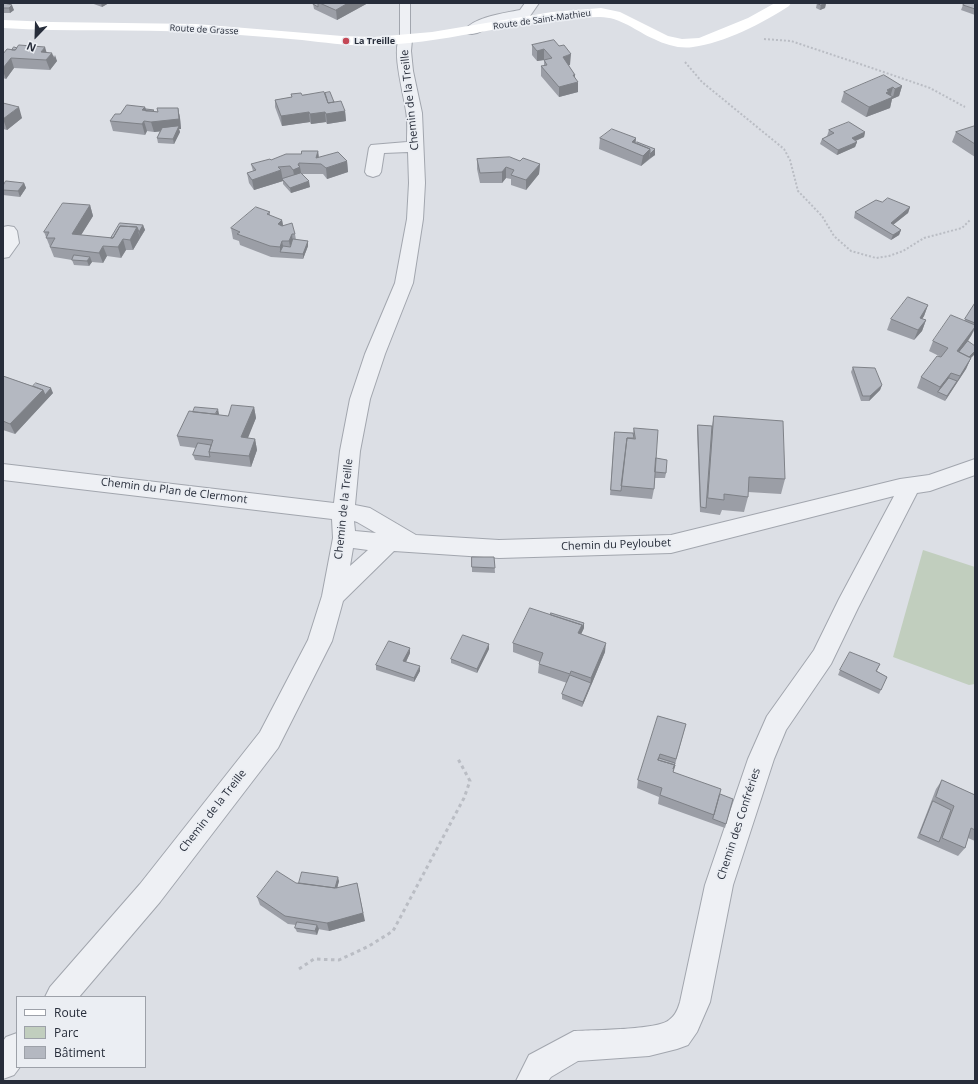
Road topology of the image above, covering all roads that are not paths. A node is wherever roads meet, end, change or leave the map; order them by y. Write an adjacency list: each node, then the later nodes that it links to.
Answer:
1 (405, 3): 6 (lane)
2 (532, 3): 5 (street)
3 (784, 3): 5 (street, Route de Saint-Mathieu)
4 (3, 24): 6 (street, Route de Grasse)
5 (472, 30): 6 (street, Route de Saint-Mathieu)
6 (405, 40): 7 (street, Chemin de la Treille)
7 (415, 147): 8 (street); 14 (street, Chemin de la Treille)
8 (373, 172)
9 (8, 231): 10 (street)
10 (3, 254)
11 (975, 467): 13 (street, Chemin du Peyloubet)
12 (3, 472): 14 (street, Chemin du Plan de Clermont)
13 (910, 485): 17 (street, Chemin du Peyloubet); 22 (street, Chemin des Confréries)
14 (344, 511): 15 (street, Chemin de la Treille); 17 (street, Chemin du Plan de Clermont)
15 (344, 538): 16 (street, Chemin du Peyloubet); 18 (street, Chemin de la Treille)
16 (389, 543): 17 (street, Chemin du Peyloubet); 18 (street)
17 (413, 544)
18 (333, 596): 19 (street, Chemin de la Treille)
19 (61, 996)
20 (16, 1049): 21 (street)
21 (3, 1064)
22 (530, 1081)

